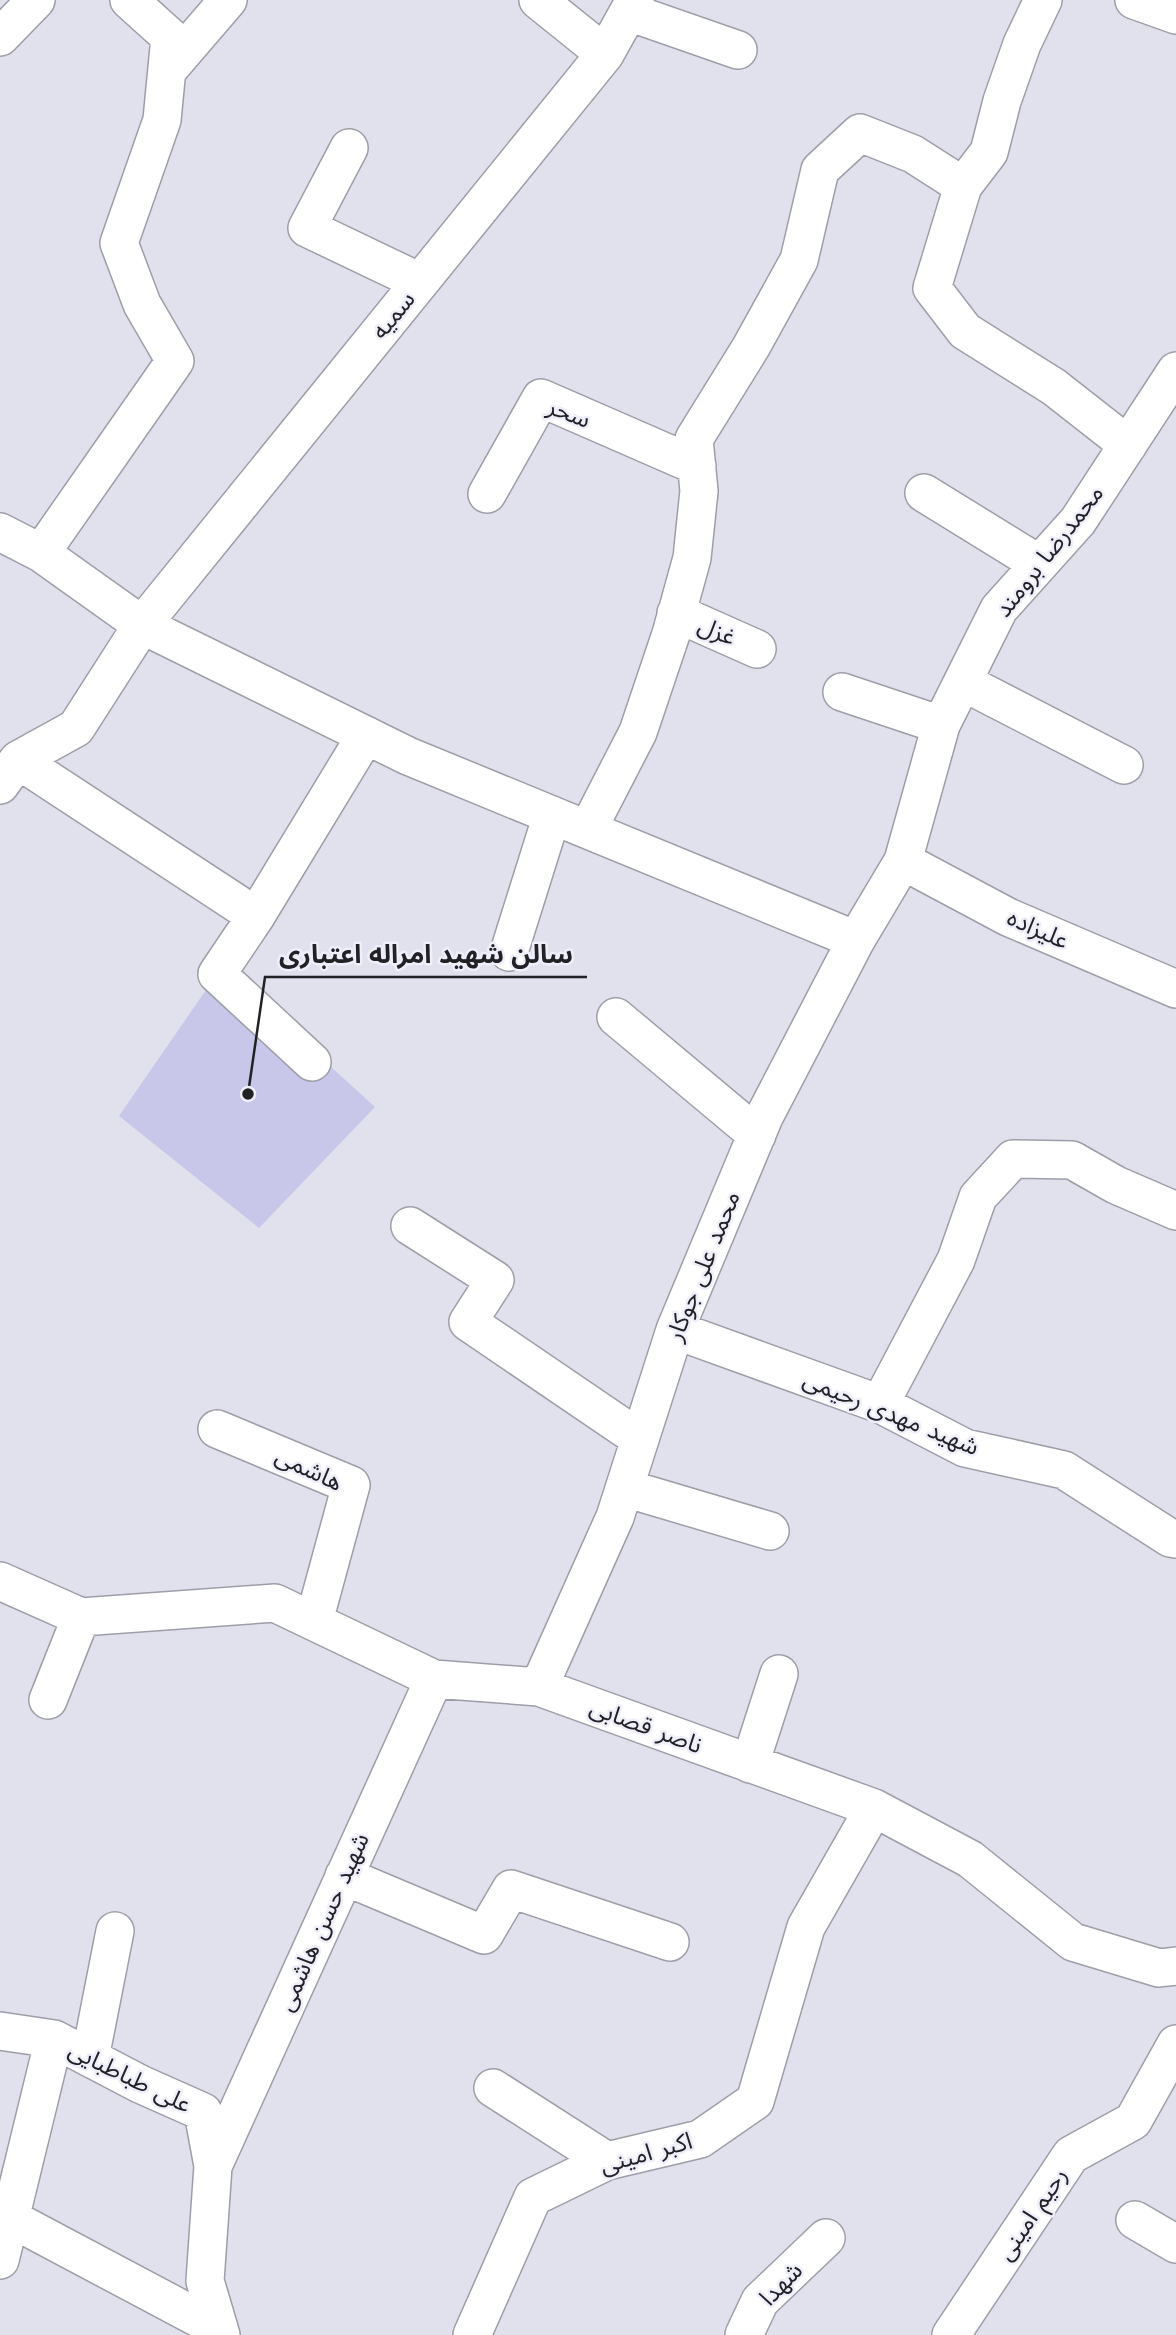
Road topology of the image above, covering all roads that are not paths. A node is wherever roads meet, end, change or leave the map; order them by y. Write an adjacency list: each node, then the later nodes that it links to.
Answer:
1 (36, 0): 7 (street)
2 (129, 0): 10 (street)
3 (228, 0): 10 (street)
4 (538, 0): 9 (street)
5 (1043, 0): 12 (street)
6 (632, 6): 8 (street); 9 (street, سمیه)
7 (2, 32)
8 (738, 50)
9 (605, 54): 13 (street, سمیه)
10 (167, 71): 20 (street)
11 (349, 148): 13 (street)
12 (963, 187): 15 (street); 16 (street)
13 (419, 282): 23 (street, سمیه)
14 (1176, 371): 15 (street, محمدرضا برومند)
15 (1128, 445): 21 (street, محمدرضا برومند)
16 (697, 467): 18 (street, سحر); 22 (street)
17 (923, 493): 21 (street)
18 (487, 494)
19 (0, 532): 20 (street)
20 (41, 553): 23 (street)
21 (1039, 564): 25 (street, محمدرضا برومند)
22 (676, 613): 24 (street, غزل); 32 (street)
23 (142, 625): 28 (street); 30 (street, سمیه)
24 (757, 649)
25 (963, 682): 27 (street, محمدرضا برومند); 29 (street)
26 (842, 691): 27 (street)
27 (941, 725): 33 (street, محمدرضا برومند)
28 (366, 735): 31 (street); 34 (street)
29 (1124, 765)
30 (9, 772): 34 (street)
31 (552, 814): 32 (street); 36 (street)
32 (588, 829): 35 (street)
33 (902, 861): 35 (street, محمد علی جوکار); 37 (street, علیزاده)
34 (256, 916): 39 (street)
35 (856, 940): 40 (street, محمد علی جوکار)
36 (509, 952)
37 (1176, 989)
38 (617, 1017): 40 (street)
39 (312, 1062)
40 (757, 1135): 43 (street, محمد علی جوکار)
41 (1176, 1211): 44 (street)
42 (410, 1226): 46 (street)
43 (675, 1331): 44 (street, شهید مهدی رحیمی); 46 (street, محمد علی جوکار)
44 (880, 1404): 49 (street, شهید مهدی رحیمی)
45 (218, 1429): 52 (street, هاشمی)
46 (640, 1439): 47 (street, محمد علی جوکار)
47 (625, 1488): 48 (street); 55 (street, محمد علی جوکار)
48 (770, 1531)
49 (1176, 1539)
50 (0, 1581): 51 (street)
51 (81, 1617): 52 (street, ناصر قصابی); 56 (street)
52 (314, 1622): 54 (street, ناصر قصابی)
53 (779, 1674): 57 (street)
54 (434, 1679): 55 (street, ناصر قصابی); 59 (street, شهید حسن هاشمی)
55 (539, 1687): 57 (street, ناصر قصابی)
56 (48, 1700)
57 (750, 1764): 58 (street, ناصر قصابی)
58 (874, 1808): 62 (street, ناصر قصابی); 68 (street, اکبر امینی)
59 (344, 1876): 61 (street); 69 (street, شهید حسن هاشمی)
60 (115, 1931): 66 (street)
61 (670, 1942)
62 (1176, 1966)
63 (0, 2031): 64 (street, علی طباطبایی)
64 (54, 2039): 66 (street, علی طباطبایی); 70 (street)
65 (1176, 2044): 78 (street, رحیم امینی)
66 (90, 2059): 69 (street, علی طباطبایی)
67 (494, 2088): 68 (street)
68 (607, 2161): 76 (street, اکبر امینی)
69 (213, 2166): 75 (street, علی طباطبایی)
70 (10, 2218): 74 (street); 75 (street)
71 (1135, 2220): 73 (street)
72 (826, 2238): 77 (street, شهدا)
73 (1176, 2244)
74 (0, 2260)
75 (220, 2332)
76 (472, 2335)
77 (744, 2335)
78 (951, 2335)

